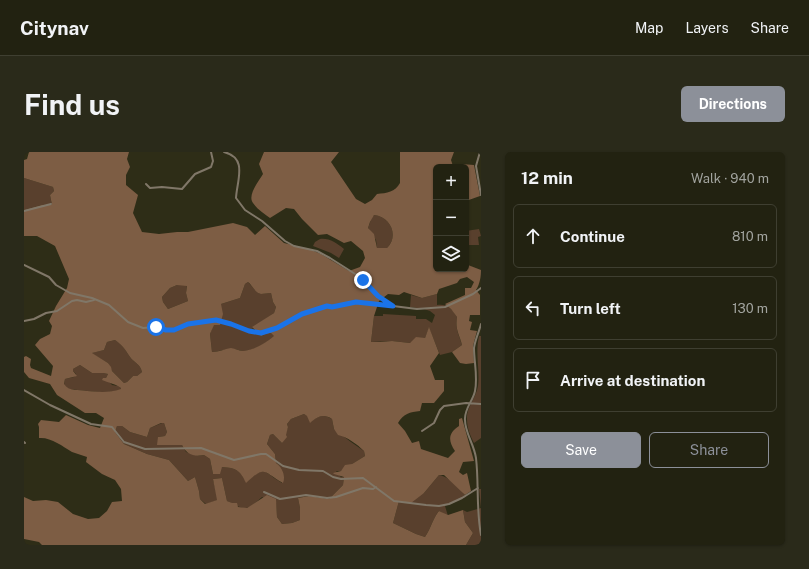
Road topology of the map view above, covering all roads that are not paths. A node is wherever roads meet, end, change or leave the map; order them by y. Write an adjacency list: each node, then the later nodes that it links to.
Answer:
1 (211, 152): 4 (street)
2 (224, 152): 11 (street)
3 (480, 152): 5 (street)
4 (146, 184)
5 (481, 195)
6 (51, 204): 7 (street)
7 (24, 211)
8 (24, 265): 10 (street)
9 (481, 288): 11 (street)
10 (97, 300): 11 (street); 12 (street)
11 (393, 306)
12 (24, 322)
13 (481, 324): 15 (street)
14 (24, 390): 18 (street)
15 (471, 402): 16 (street); 17 (street); 19 (street)
16 (481, 404)
17 (422, 431)
18 (376, 488): 19 (street); 20 (street)
19 (478, 488): 21 (street)
20 (264, 492)
21 (481, 535)

